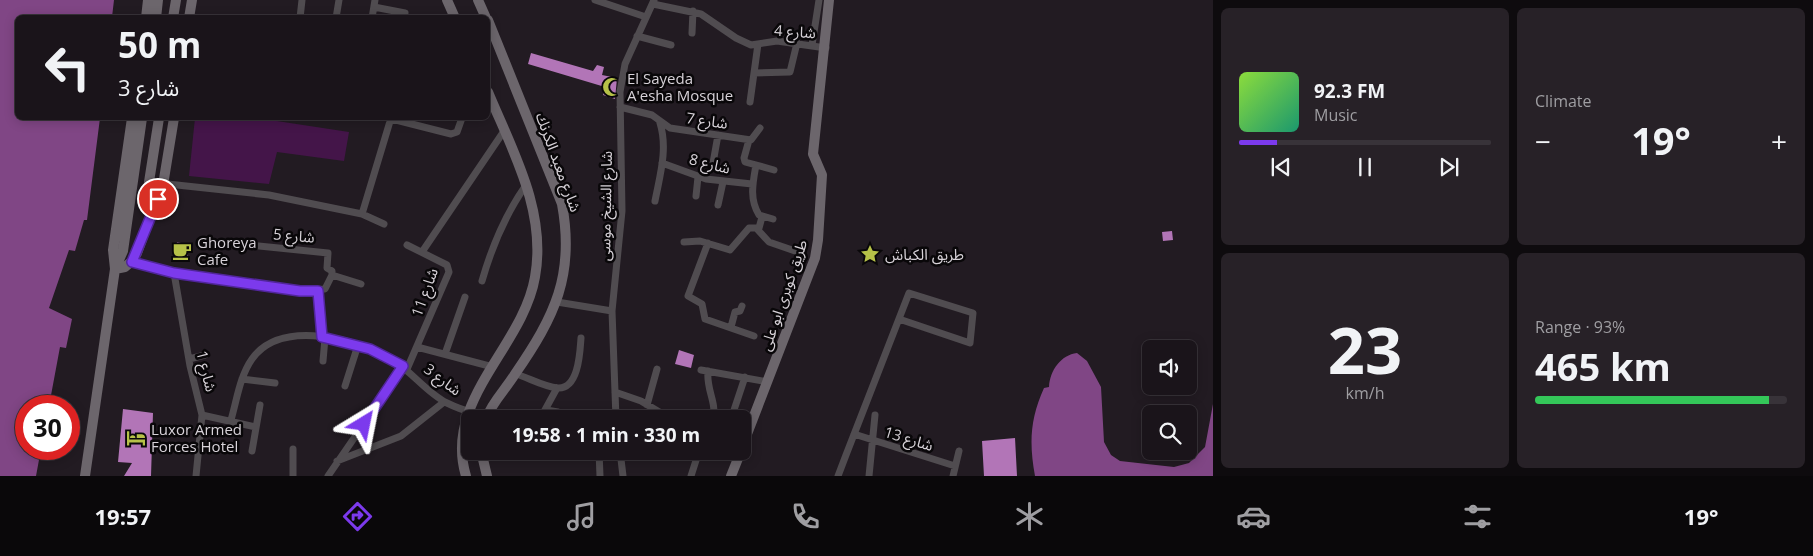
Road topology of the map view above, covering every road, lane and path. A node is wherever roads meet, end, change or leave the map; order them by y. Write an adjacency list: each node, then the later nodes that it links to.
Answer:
1 (148, 0): 16 (street)
2 (158, 0): 17 (street)
3 (176, 0): 18 (street)
4 (192, 0): 19 (street)
5 (302, 0): 20 (street)
6 (339, 0): 21 (street)
7 (447, 0): 22 (street)
8 (478, 0): 23 (street, شارع معبد الكرنك)
9 (595, 0): 24 (street)
10 (819, 0): 31 (street)
11 (830, 0): 32 (street, طريق كوبرى ابو على)
12 (653, 2): 14 (street, شارع 4); 24 (street, شارع الشيخ موسى)
13 (374, 3): 15 (street)
14 (693, 11): 26 (street); 29 (street, شارع 4)
15 (404, 13)
16 (146, 15)
17 (156, 15)
18 (174, 15)
19 (190, 15)
20 (300, 15)
21 (336, 15)
22 (454, 15)
23 (485, 15)
24 (646, 17): 27 (street, شارع الشيخ موسى)
25 (490, 26): 82 (street, شارع معبد الكرنك)
26 (692, 33)
27 (637, 36): 30 (street); 36 (street, شارع الشيخ موسى)
28 (797, 43): 29 (street, شارع 4); 31 (street, شارع 4); 33 (street)
29 (758, 44): 33 (street)
30 (671, 45)
31 (812, 45): 32 (street, شارع 4)
32 (826, 48): 103 (street, طريق كوبرى ابو على)
33 (754, 73): 35 (street)
34 (490, 99): 46 (street)
35 (750, 102)
36 (620, 107): 44 (street, شارع 7); 84 (street, شارع الشيخ موسى)
37 (132, 120): 75 (street)
38 (142, 120): 75 (street)
39 (159, 120): 54 (street)
40 (174, 120): 56 (street)
41 (389, 120): 63 (street)
42 (398, 120): 43 (street)
43 (461, 120)
44 (659, 120): 47 (street, شارع 7); 49 (street)
45 (760, 128): 48 (street)
46 (504, 132): 58 (street); 72 (street)
47 (718, 135): 48 (street, شارع 7); 50 (street)
48 (749, 140): 51 (street)
49 (662, 163): 53 (street, شارع 8); 60 (street)
50 (713, 163)
51 (756, 165): 52 (street); 57 (street)
52 (774, 170)
53 (698, 177): 55 (street, شارع 8); 59 (street)
54 (149, 182): 56 (street); 62 (street)
55 (724, 182): 57 (street, شارع 8); 61 (street)
56 (164, 183): 62 (street); 63 (street)
57 (752, 184): 64 (street)
58 (526, 185): 78 (street); 96 (street)
59 (696, 196)
60 (655, 201)
61 (718, 205)
62 (154, 207): 74 (street)
63 (362, 214): 66 (street)
64 (762, 217): 65 (street); 67 (street)
65 (773, 219)
66 (384, 224)
67 (757, 229): 70 (street); 73 (street)
68 (684, 242): 70 (street)
69 (230, 243): 77 (street, شارع 5)
70 (708, 243): 86 (street)
71 (407, 245): 72 (street, شارع 11)
72 (422, 252): 91 (street, شارع 11)
73 (801, 254)
74 (132, 262): 75 (street); 76 (street)
75 (116, 269): 136 (street)
76 (174, 273): 80 (street); 94 (street, شارع 1)
77 (332, 275): 79 (street); 80 (street)
78 (482, 281)
79 (361, 284)
80 (318, 291): 88 (street)
81 (465, 297): 92 (street)
82 (557, 302): 84 (street); 99 (street, شارع معبد الكرنك)
83 (742, 306): 86 (street)
84 (612, 312): 106 (street, شارع الشيخ موسى)
85 (899, 319): 85 (street); 123 (street)
86 (731, 327): 87 (street)
87 (754, 336)
88 (324, 338): 90 (street, شارع 3); 95 (street); 101 (street, شارع 3)
89 (581, 338): 105 (street)
90 (358, 345): 97 (street, شارع 3); 104 (street)
91 (416, 347): 92 (street); 97 (street, شارع 11)
92 (445, 354): 96 (street)
93 (206, 355): 94 (street)
94 (189, 359): 118 (street, شارع 1)
95 (323, 361)
96 (493, 366): 111 (street)
97 (405, 368): 107 (street, شارع 3); 134 (street)
98 (657, 369): 108 (street)
99 (516, 374): 105 (street); 112 (street, شارع معبد الكرنك)
100 (745, 377): 103 (street); 116 (street); 117 (street)
101 (242, 379): 102 (street); 120 (street, شارع 3)
102 (275, 382)
103 (768, 382): 121 (street, طريق كوبرى ابو على)
104 (346, 386)
105 (557, 388): 113 (street)
106 (615, 392): 108 (street); 114 (street, شارع الشيخ موسى)
107 (444, 402): 110 (street, شارع 3); 134 (street)
108 (647, 405): 115 (street)
109 (260, 406): 122 (street)
110 (462, 410)
111 (468, 410)
112 (491, 410)
113 (546, 410)
114 (616, 410)
115 (656, 410)
116 (714, 410)
117 (734, 410)
118 (202, 415): 120 (street); 137 (street, شارع 1)
119 (875, 415): 124 (street)
120 (231, 420): 122 (street)
121 (751, 424)
122 (256, 427): 127 (street)
123 (854, 434): 124 (street, شارع 13); 146 (street)
124 (873, 441): 135 (street, شارع 13); 147 (street)
125 (293, 449): 138 (street)
126 (959, 450): 135 (street)
127 (252, 451)
128 (463, 460): 140 (street)
129 (483, 460): 141 (street)
130 (599, 460): 142 (street)
131 (621, 460): 143 (street)
132 (696, 460): 144 (street)
133 (737, 460): 145 (street)
134 (337, 462): 139 (street)
135 (955, 466): 148 (street)
136 (86, 476)
137 (196, 476)
138 (293, 476)
139 (328, 476)
140 (466, 476)
141 (487, 476)
142 (600, 476)
143 (623, 476)
144 (690, 476)
145 (731, 476)
146 (838, 476)
147 (869, 476)
148 (953, 476)

